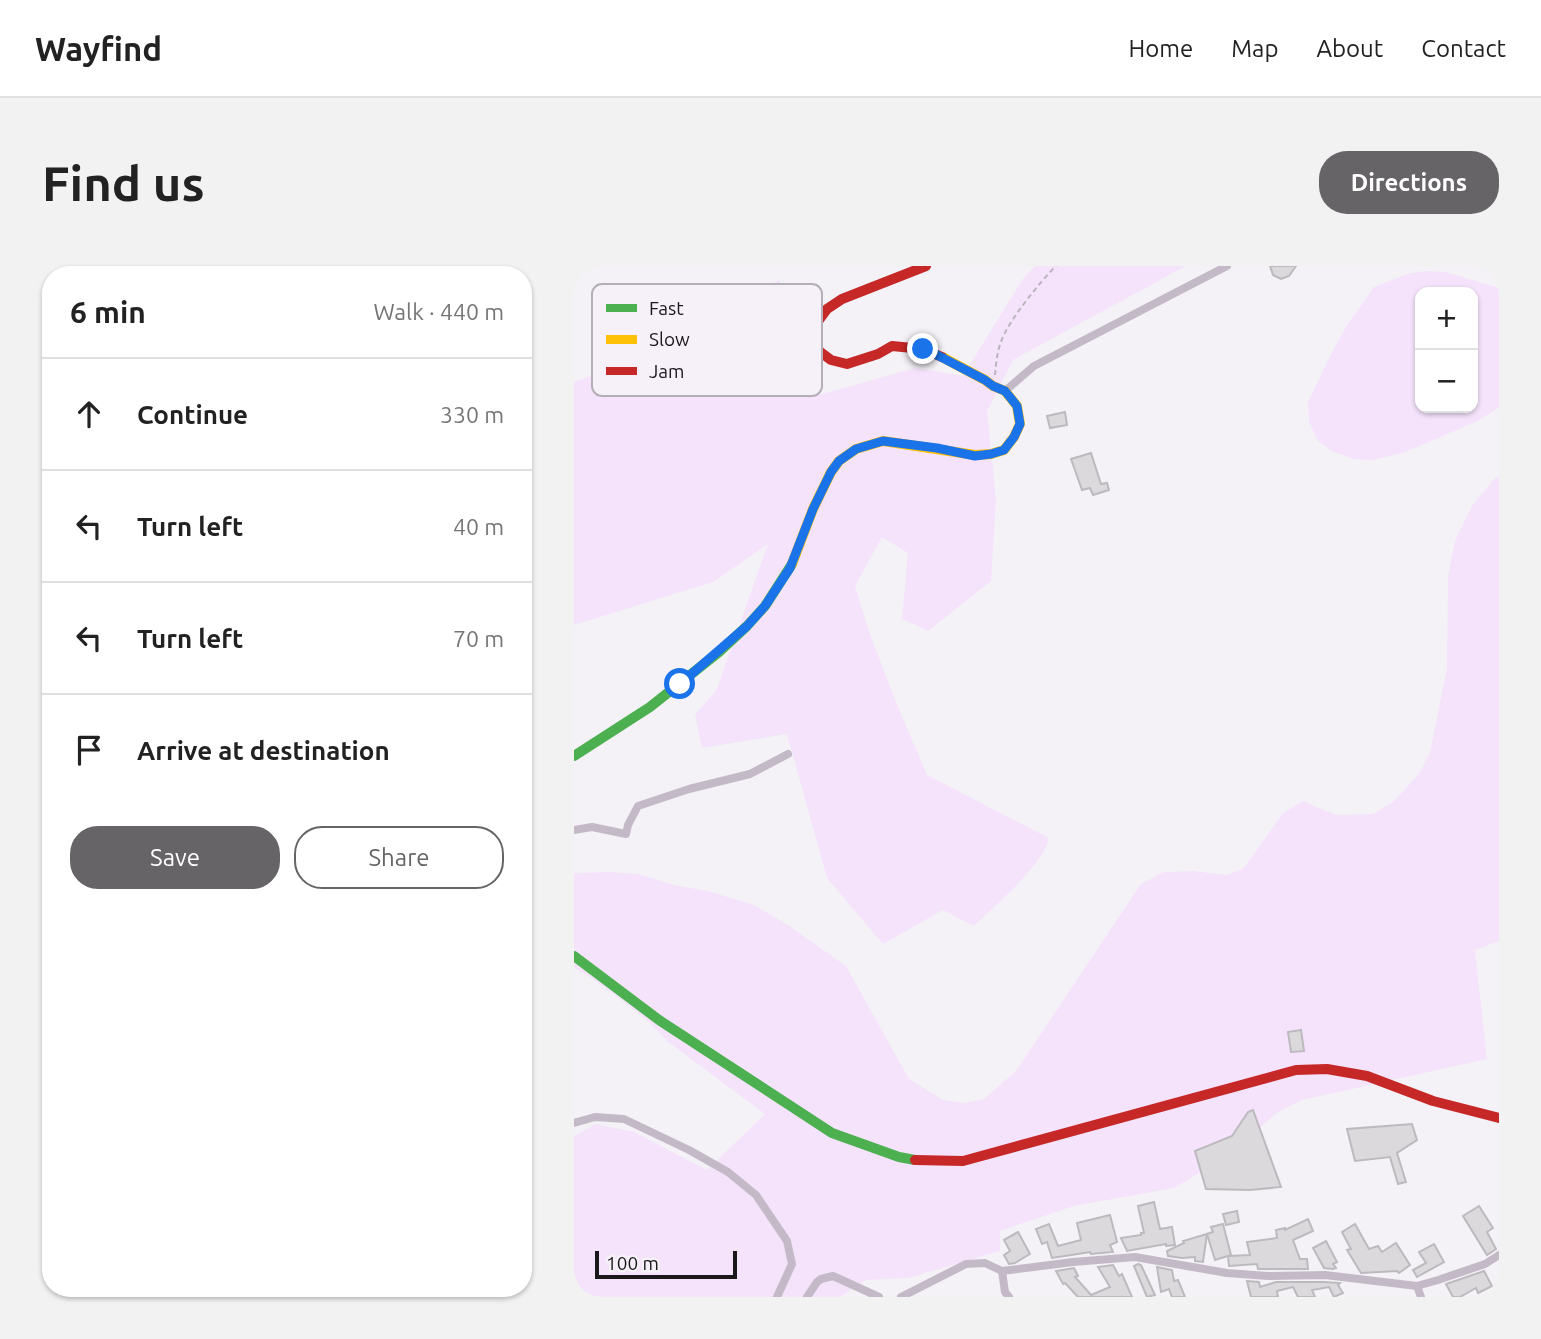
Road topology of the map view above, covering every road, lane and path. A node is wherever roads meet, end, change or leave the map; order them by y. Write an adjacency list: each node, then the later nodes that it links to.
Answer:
1 (926, 266): 4 (street)
2 (1056, 266): 6 (path)
3 (1227, 266): 7 (street)
4 (822, 316)
5 (822, 353): 6 (street)
6 (993, 386): 7 (street)
7 (1005, 391): 9 (street)
8 (788, 754): 10 (street)
9 (574, 756)
10 (574, 830)
11 (574, 956): 12 (street)
12 (1499, 1118)
13 (574, 1123): 17 (street)
14 (1499, 1255): 16 (street)
15 (1002, 1271): 16 (street); 20 (street); 21 (street)
16 (1417, 1286): 22 (street)
17 (777, 1297)
18 (807, 1297): 19 (street)
19 (879, 1297)
20 (901, 1297)
21 (1009, 1297)
22 (1420, 1297)

